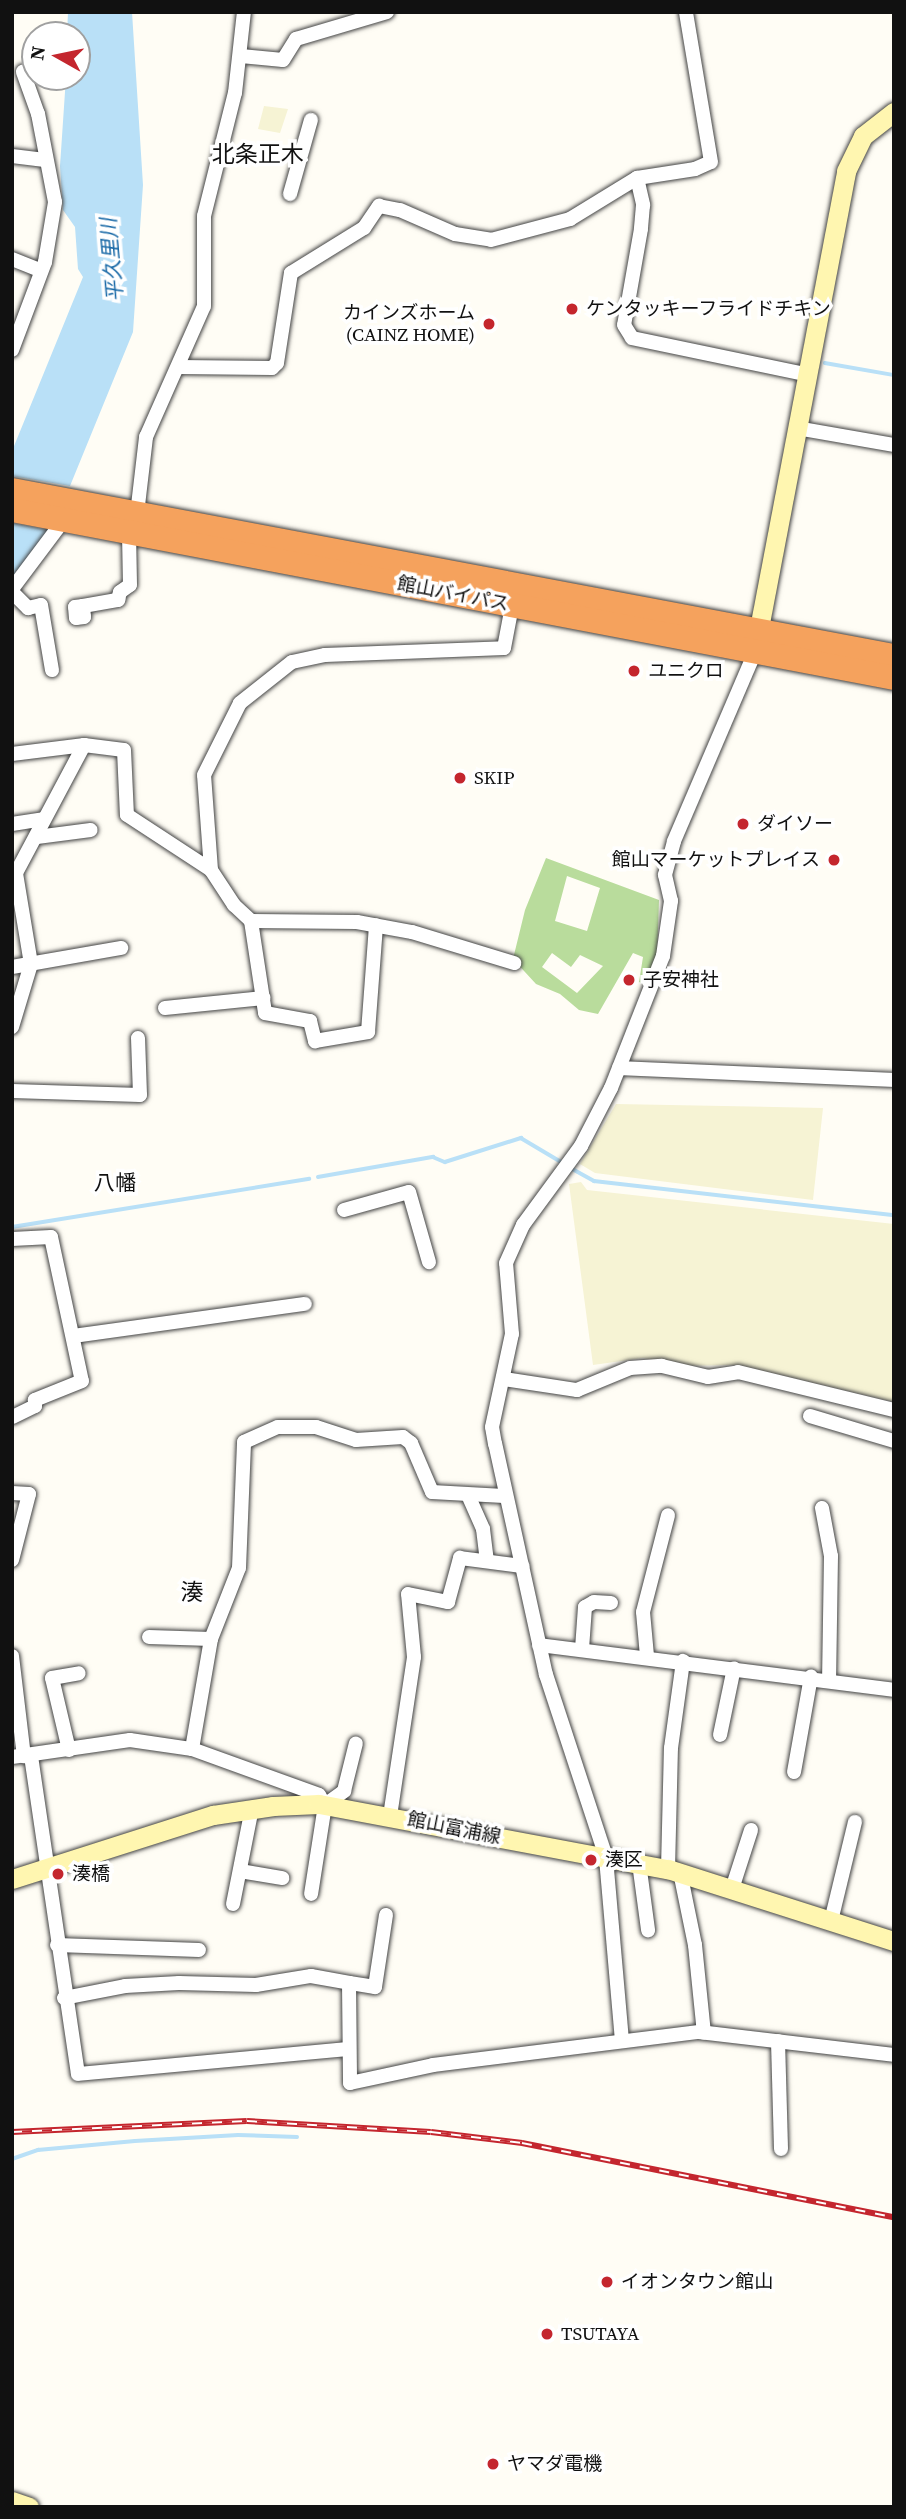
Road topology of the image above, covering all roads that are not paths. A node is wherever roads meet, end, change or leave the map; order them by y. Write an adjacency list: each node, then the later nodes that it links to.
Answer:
1 (244, 12): 5 (street)
2 (387, 12): 4 (street)
3 (686, 12): 11 (street)
4 (369, 16): 5 (street)
5 (241, 56): 16 (street)
6 (30, 91): 10 (street)
7 (894, 112): 17 (main road)
8 (311, 120): 12 (street)
9 (12, 156): 10 (street)
10 (45, 160): 14 (street)
11 (637, 178): 16 (street); 17 (street)
12 (290, 194)
13 (12, 259): 14 (street)
14 (41, 271): 15 (street)
15 (12, 350)
16 (179, 368): 23 (street)
17 (809, 375): 18 (main road)
18 (797, 428): 19 (street); 27 (main road)
19 (894, 445)
20 (12, 490): 22 (highway, 館山バイパス)
21 (12, 510): 22 (highway, 館山バイパス)
22 (66, 510): 23 (highway, 館山バイパス); 24 (street)
23 (133, 523): 25 (street); 26 (highway, 館山バイパス); 27 (highway, 館山バイパス)
24 (12, 590): 29 (street)
25 (83, 606)
26 (512, 606): 27 (highway, 館山バイパス); 37 (street)
27 (757, 641): 28 (highway, 館山バイパス); 30 (highway, 館山バイパス); 49 (street)
28 (894, 656)
29 (52, 670)
30 (894, 678)
31 (84, 745): 32 (street); 33 (street); 37 (street)
32 (12, 754)
33 (42, 819): 34 (street); 36 (street)
34 (12, 824)
35 (91, 830): 36 (street)
36 (37, 837): 38 (street)
37 (211, 870): 39 (street)
38 (15, 890): 43 (street)
39 (251, 921): 40 (street); 45 (street)
40 (376, 925): 42 (street); 45 (street)
41 (121, 948): 43 (street)
42 (514, 963)
43 (32, 964): 44 (street); 47 (street)
44 (12, 967)
45 (263, 998): 46 (street)
46 (164, 1008)
47 (12, 1027)
48 (138, 1038): 51 (street)
49 (619, 1068): 50 (street); 57 (street)
50 (894, 1080)
51 (12, 1091)
52 (344, 1210): 54 (street)
53 (12, 1239): 56 (street)
54 (429, 1262)
55 (304, 1304): 56 (street)
56 (73, 1336): 60 (street)
57 (504, 1379): 58 (street); 64 (street)
58 (894, 1410)
59 (810, 1416): 61 (street)
60 (12, 1417)
61 (894, 1441)
62 (12, 1493): 67 (street)
63 (468, 1495): 64 (street); 68 (street); 72 (street)
64 (504, 1496): 69 (street)
65 (822, 1508): 81 (street)
66 (668, 1515): 76 (street)
67 (12, 1560)
68 (487, 1561): 69 (street); 91 (street)
69 (522, 1566): 73 (street)
70 (611, 1603): 74 (street)
71 (149, 1637): 72 (street)
72 (211, 1639): 86 (street)
73 (539, 1644): 74 (street); 94 (street)
74 (582, 1649): 76 (street)
75 (12, 1656): 87 (street)
76 (647, 1657): 77 (street)
77 (683, 1661): 78 (street); 98 (street)
78 (734, 1668): 80 (street); 83 (street)
79 (79, 1673): 85 (street)
80 (811, 1677): 81 (street); 88 (street)
81 (829, 1680): 82 (street)
82 (894, 1690)
83 (720, 1735)
84 (356, 1743): 89 (street)
85 (69, 1749): 86 (street); 87 (street)
86 (192, 1749): 89 (street)
87 (22, 1756): 96 (street)
88 (794, 1772)
89 (325, 1805): 90 (main road, 館山富浦線); 91 (main road, 館山富浦線); 102 (street)
90 (251, 1808): 96 (main road, 館山富浦線); 97 (street)
91 (390, 1816): 94 (main road, 館山富浦線)
92 (855, 1822): 105 (street)
93 (751, 1830): 101 (street)
94 (606, 1857): 95 (main road, 館山富浦線); 113 (street)
95 (639, 1863): 98 (main road, 館山富浦線); 106 (street)
96 (45, 1868): 100 (main road, 館山富浦線); 108 (street)
97 (240, 1871): 99 (street); 103 (street)
98 (674, 1871): 101 (main road, 館山富浦線); 112 (street)
99 (282, 1878)
100 (12, 1879)
101 (732, 1888): 105 (main road, 館山富浦線)
102 (311, 1894)
103 (233, 1904)
104 (386, 1915): 110 (street)
105 (831, 1920): 107 (main road, 館山富浦線)
106 (648, 1930)
107 (894, 1941)
108 (57, 1945): 109 (street); 111 (street)
109 (199, 1950)
110 (349, 1983): 111 (street); 115 (street)
111 (64, 1998): 115 (street)
112 (704, 2033): 113 (street); 114 (street)
113 (622, 2041): 115 (street)
114 (778, 2041): 116 (street); 117 (street)
115 (349, 2049)
116 (894, 2055)
117 (781, 2149)

